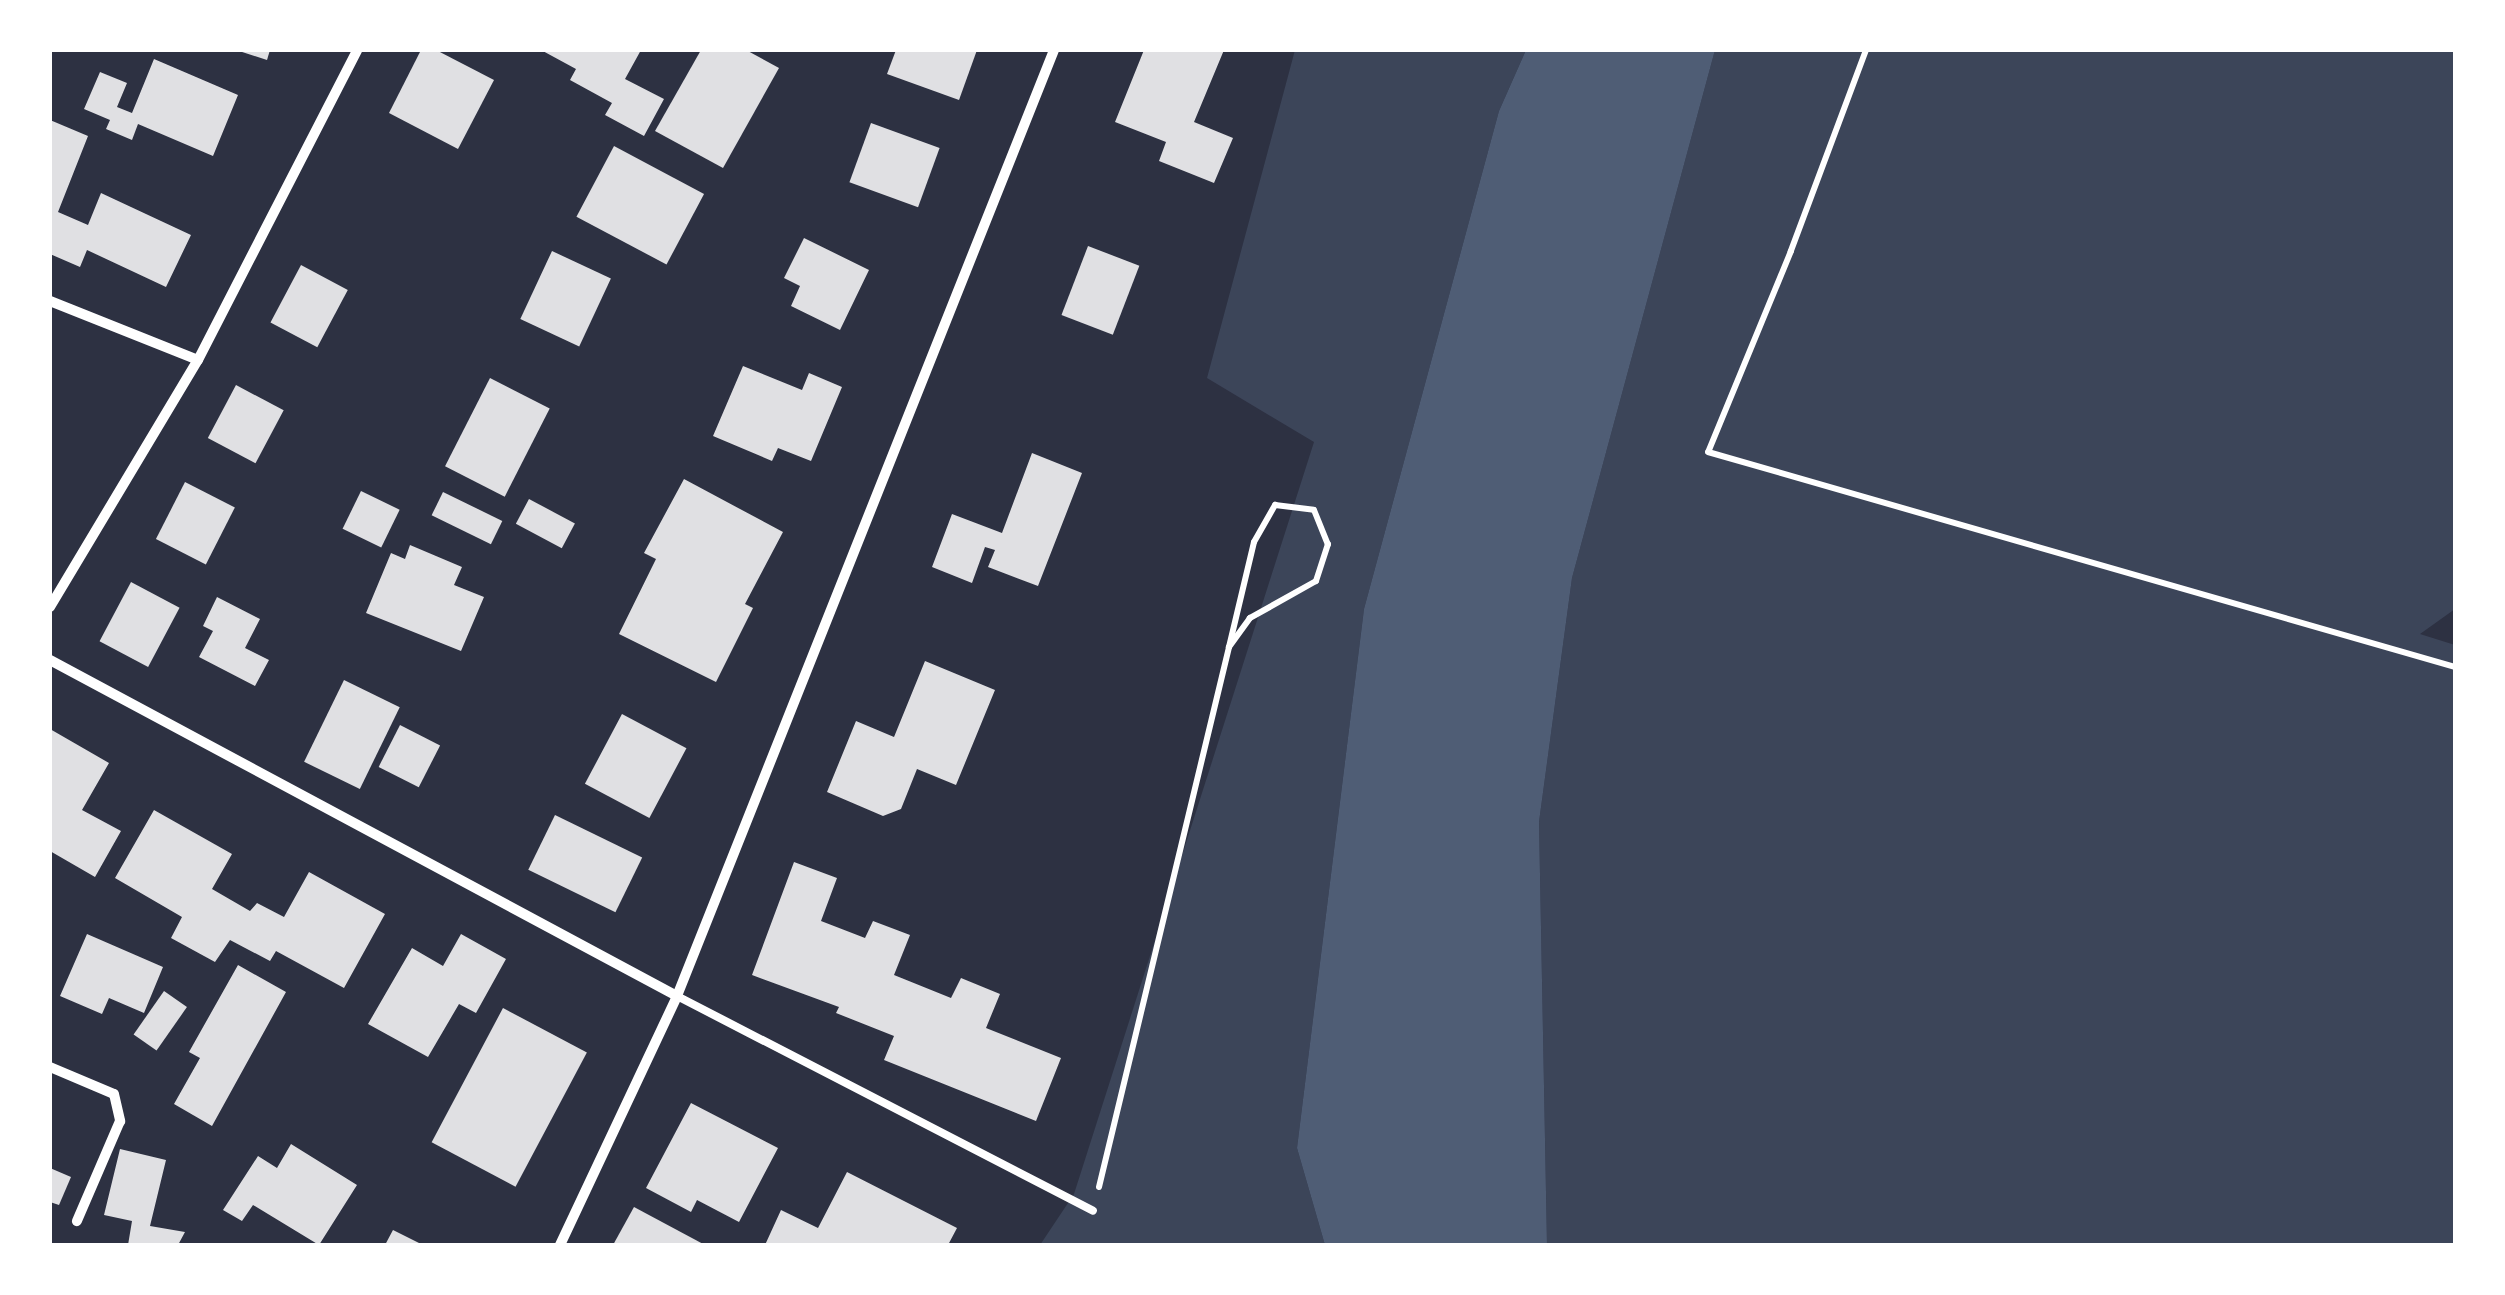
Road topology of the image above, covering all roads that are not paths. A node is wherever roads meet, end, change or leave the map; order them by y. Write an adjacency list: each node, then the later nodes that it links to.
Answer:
1 (357, 50): 4 (street)
2 (1054, 50): 7 (street)
3 (50, 302): 4 (street)
4 (198, 360): 5 (street)
5 (50, 608)
6 (50, 660): 7 (street)
7 (677, 996): 9 (lane); 11 (street)
8 (50, 1068): 10 (street)
9 (1093, 1211)
10 (77, 1221)
11 (560, 1245)

